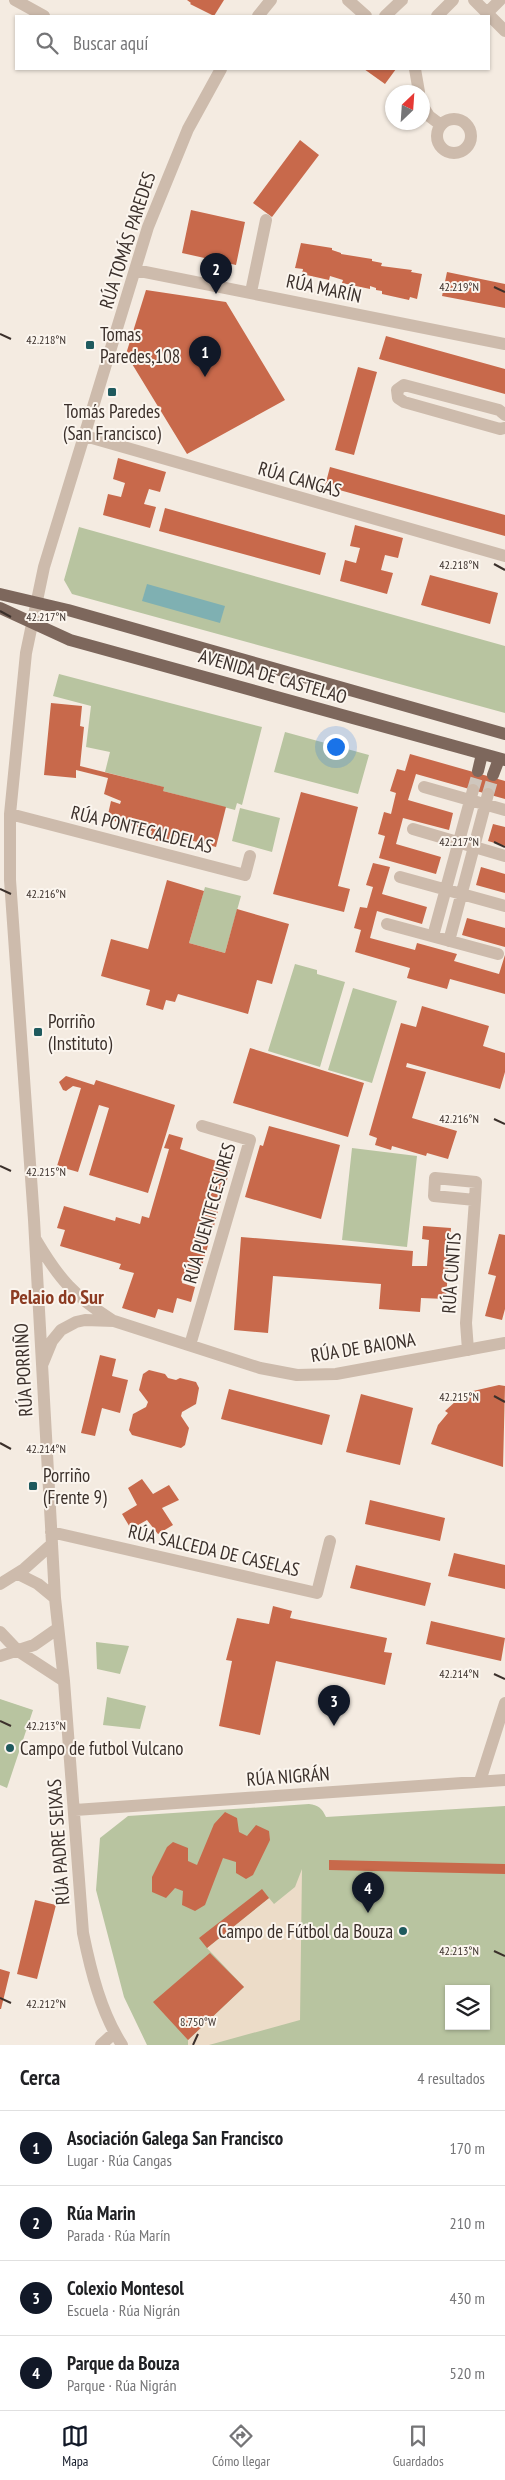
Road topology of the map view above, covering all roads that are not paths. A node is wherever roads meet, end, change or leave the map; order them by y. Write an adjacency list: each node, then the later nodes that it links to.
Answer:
1 (15, 0): 9 (street)
2 (271, 0): 10 (street)
3 (348, 0): 11 (street)
4 (402, 0): 12 (street)
5 (453, 0): 13 (street)
6 (474, 0): 8 (street)
7 (500, 0): 8 (street)
8 (487, 13)
9 (42, 15)
10 (259, 15)
11 (365, 15)
12 (386, 15)
13 (438, 15)
14 (490, 16): 15 (street)
15 (505, 31)
16 (220, 70): 22 (street, RÚA TOMÁS PAREDES)
17 (415, 70): 18 (street)
18 (415, 85)
19 (430, 117): 20 (street)
20 (441, 125)
21 (266, 220): 23 (street)
22 (135, 270): 23 (street, RÚA MARÍN); 27 (street, RÚA TOMÁS PAREDES)
23 (251, 292): 24 (street, RÚA MARÍN)
24 (505, 344)
25 (505, 415): 26 (street)
26 (505, 428)
27 (85, 436): 28 (street, RÚA CANGAS); 30 (street, RÚA TOMÁS PAREDES)
28 (505, 556)
29 (0, 594): 30 (main road, AVENIDA DE CASTELAO)
30 (37, 603): 32 (street, RÚA PORRIÑO); 33 (main road, AVENIDA DE CASTELAO)
31 (0, 608): 32 (main road, AVENIDA DE CASTELAO)
32 (33, 622): 34 (main road, AVENIDA DE CASTELAO); 42 (street, RÚA PORRIÑO)
33 (505, 734)
34 (482, 754): 35 (main road, AVENIDA DE CASTELAO); 36 (main road)
35 (502, 759): 37 (main road)
36 (478, 772)
37 (493, 776)
38 (424, 787): 39 (street)
39 (471, 795): 40 (street); 44 (street)
40 (486, 799): 41 (street); 45 (street)
41 (505, 810)
42 (10, 814): 46 (street, RÚA PONTECALDELAS); 58 (street, RÚA PORRIÑO)
43 (413, 829): 44 (street)
44 (459, 843): 45 (street); 49 (street)
45 (474, 847): 47 (street); 50 (street)
46 (250, 856)
47 (505, 856)
48 (400, 877): 49 (street)
49 (445, 889): 50 (street); 53 (street)
50 (461, 894): 51 (street); 54 (street)
51 (505, 906)
52 (387, 924): 53 (street)
53 (432, 936): 54 (street)
54 (449, 941): 55 (street)
55 (498, 954)
56 (202, 1126): 61 (street, RÚA PUENTECESURES)
57 (475, 1200): 62 (street, RÚA CUNTIS)
58 (35, 1239): 59 (street, RÚA DE BAIONA); 63 (street, RÚA PORRIÑO)
59 (114, 1321): 61 (street, RÚA DE BAIONA); 63 (street, RÚA DE BAIONA)
60 (505, 1343): 62 (street, RÚA DE BAIONA)
61 (190, 1345): 62 (street, RÚA DE BAIONA)
62 (468, 1350)
63 (42, 1370): 64 (street, RÚA PORRIÑO)
64 (51, 1538): 65 (street, RÚA SALCEDA DE CASELAS); 66 (street); 68 (street, RÚA PORRIÑO)
65 (330, 1541)
66 (18, 1574): 67 (street); 68 (street)
67 (0, 1584)
68 (54, 1598): 69 (street, RÚA PORRIÑO)
69 (57, 1629): 71 (street); 73 (street, RÚA PADRE SEIXAS)
70 (0, 1632): 71 (street)
71 (18, 1650): 72 (street); 73 (street)
72 (0, 1656)
73 (64, 1681): 77 (street, RÚA PADRE SEIXAS)
74 (505, 1703): 76 (street)
75 (505, 1780): 76 (street, RÚA NIGRÁN)
76 (480, 1781): 77 (street, RÚA NIGRÁN)
77 (74, 1810): 78 (street, RÚA PADRE SEIXAS)
78 (114, 2033): 79 (street); 80 (street, RÚA PADRE SEIXAS)
79 (101, 2045)
80 (122, 2045)

